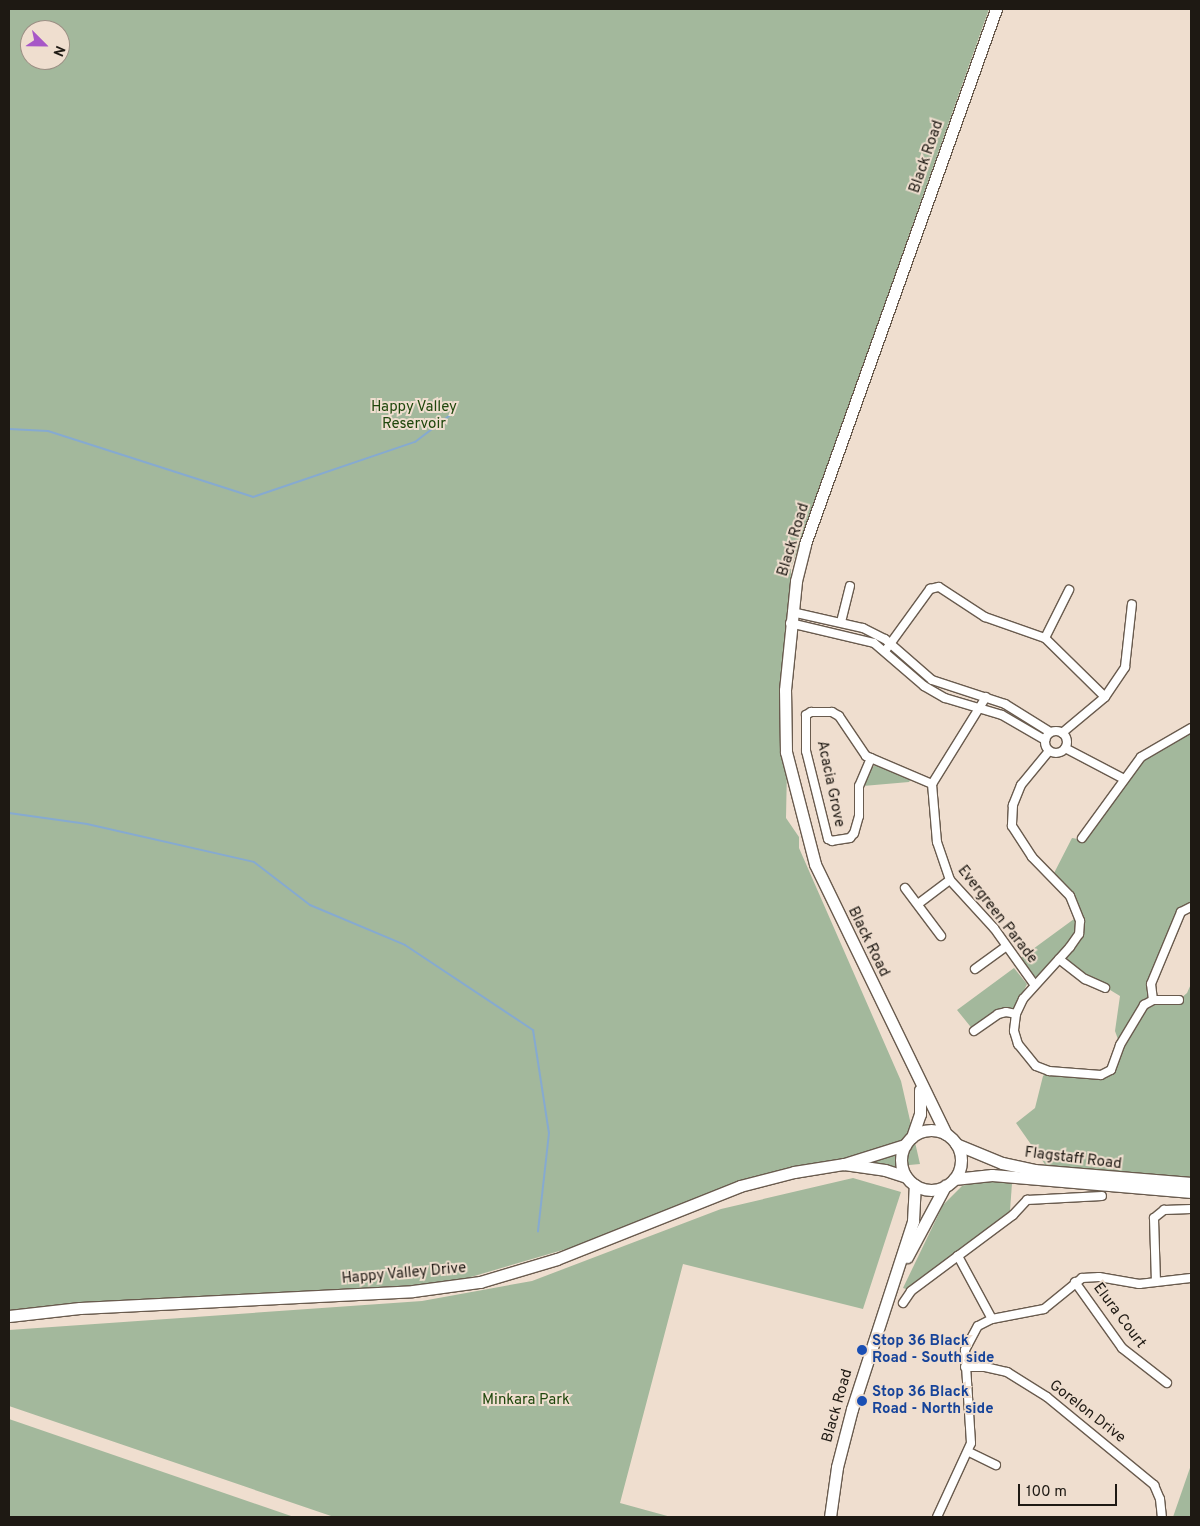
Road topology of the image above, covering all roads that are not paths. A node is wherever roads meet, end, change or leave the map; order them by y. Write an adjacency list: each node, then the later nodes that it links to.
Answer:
1 (996, 9): 5 (main road, Black Road)
2 (850, 586): 6 (street)
3 (1069, 590): 7 (street)
4 (1132, 604): 11 (street)
5 (791, 617): 6 (street); 9 (street); 37 (main road, Black Road)
6 (841, 622): 8 (street)
7 (1045, 638): 8 (street); 11 (street)
8 (892, 644): 9 (street); 10 (street)
9 (885, 651): 12 (street)
10 (986, 697): 12 (street); 14 (street)
11 (1105, 697): 15 (street)
12 (982, 707): 16 (street); 21 (street)
13 (1191, 728): 20 (street)
14 (1050, 732): 15 (street); 16 (street)
15 (1062, 733): 17 (street)
16 (1045, 740): 18 (street)
17 (1065, 748): 18 (street); 20 (street)
18 (1049, 751): 29 (street)
19 (871, 758): 19 (street, Acacia Grove); 21 (street, Acacia Grove)
20 (1124, 779): 22 (street)
21 (932, 784): 23 (street, Evergreen Parade)
22 (1082, 838)
23 (950, 880): 25 (street); 28 (street, Evergreen Parade)
24 (905, 888): 25 (street)
25 (918, 904): 27 (street)
26 (1191, 907): 33 (street)
27 (941, 936)
28 (1005, 947): 30 (street); 31 (street, Evergreen Parade)
29 (1059, 959): 31 (street); 32 (street)
30 (975, 969)
31 (1034, 984): 35 (street)
32 (1105, 988)
33 (1153, 1000): 34 (street); 35 (street)
34 (1179, 1000)
35 (1016, 1014): 36 (street)
36 (974, 1031)
37 (919, 1082): 38 (main road, Black Road); 39 (main road, Black Road)
38 (946, 1134): 39 (main road); 40 (main road)
39 (909, 1141): 41 (main road, Happy Valley Drive); 42 (main road)
40 (956, 1144): 43 (main road); 44 (main road, Flagstaff Road)
41 (844, 1164): 42 (main road, Happy Valley Drive); 54 (main road, Happy Valley Drive)
42 (911, 1181): 43 (main road); 53 (main road, Black Road)
43 (949, 1183): 45 (main road, Flagstaff Road); 53 (main road, Black Road)
44 (1191, 1183)
45 (1191, 1192)
46 (1102, 1196): 48 (street)
47 (1191, 1209): 51 (street)
48 (958, 1256): 52 (street); 55 (street)
49 (1191, 1278): 51 (street)
50 (1075, 1282): 51 (street); 55 (street); 57 (street, Elura Court)
51 (1156, 1282)
52 (903, 1303)
53 (883, 1305): 60 (main road, Black Road)
54 (9, 1316)
55 (992, 1319): 56 (street)
56 (965, 1367): 58 (street); 62 (street, Gorelon Drive)
57 (1167, 1383)
58 (969, 1452): 59 (street); 61 (street)
59 (996, 1466)
60 (830, 1517)
61 (937, 1517)
62 (1162, 1517)

